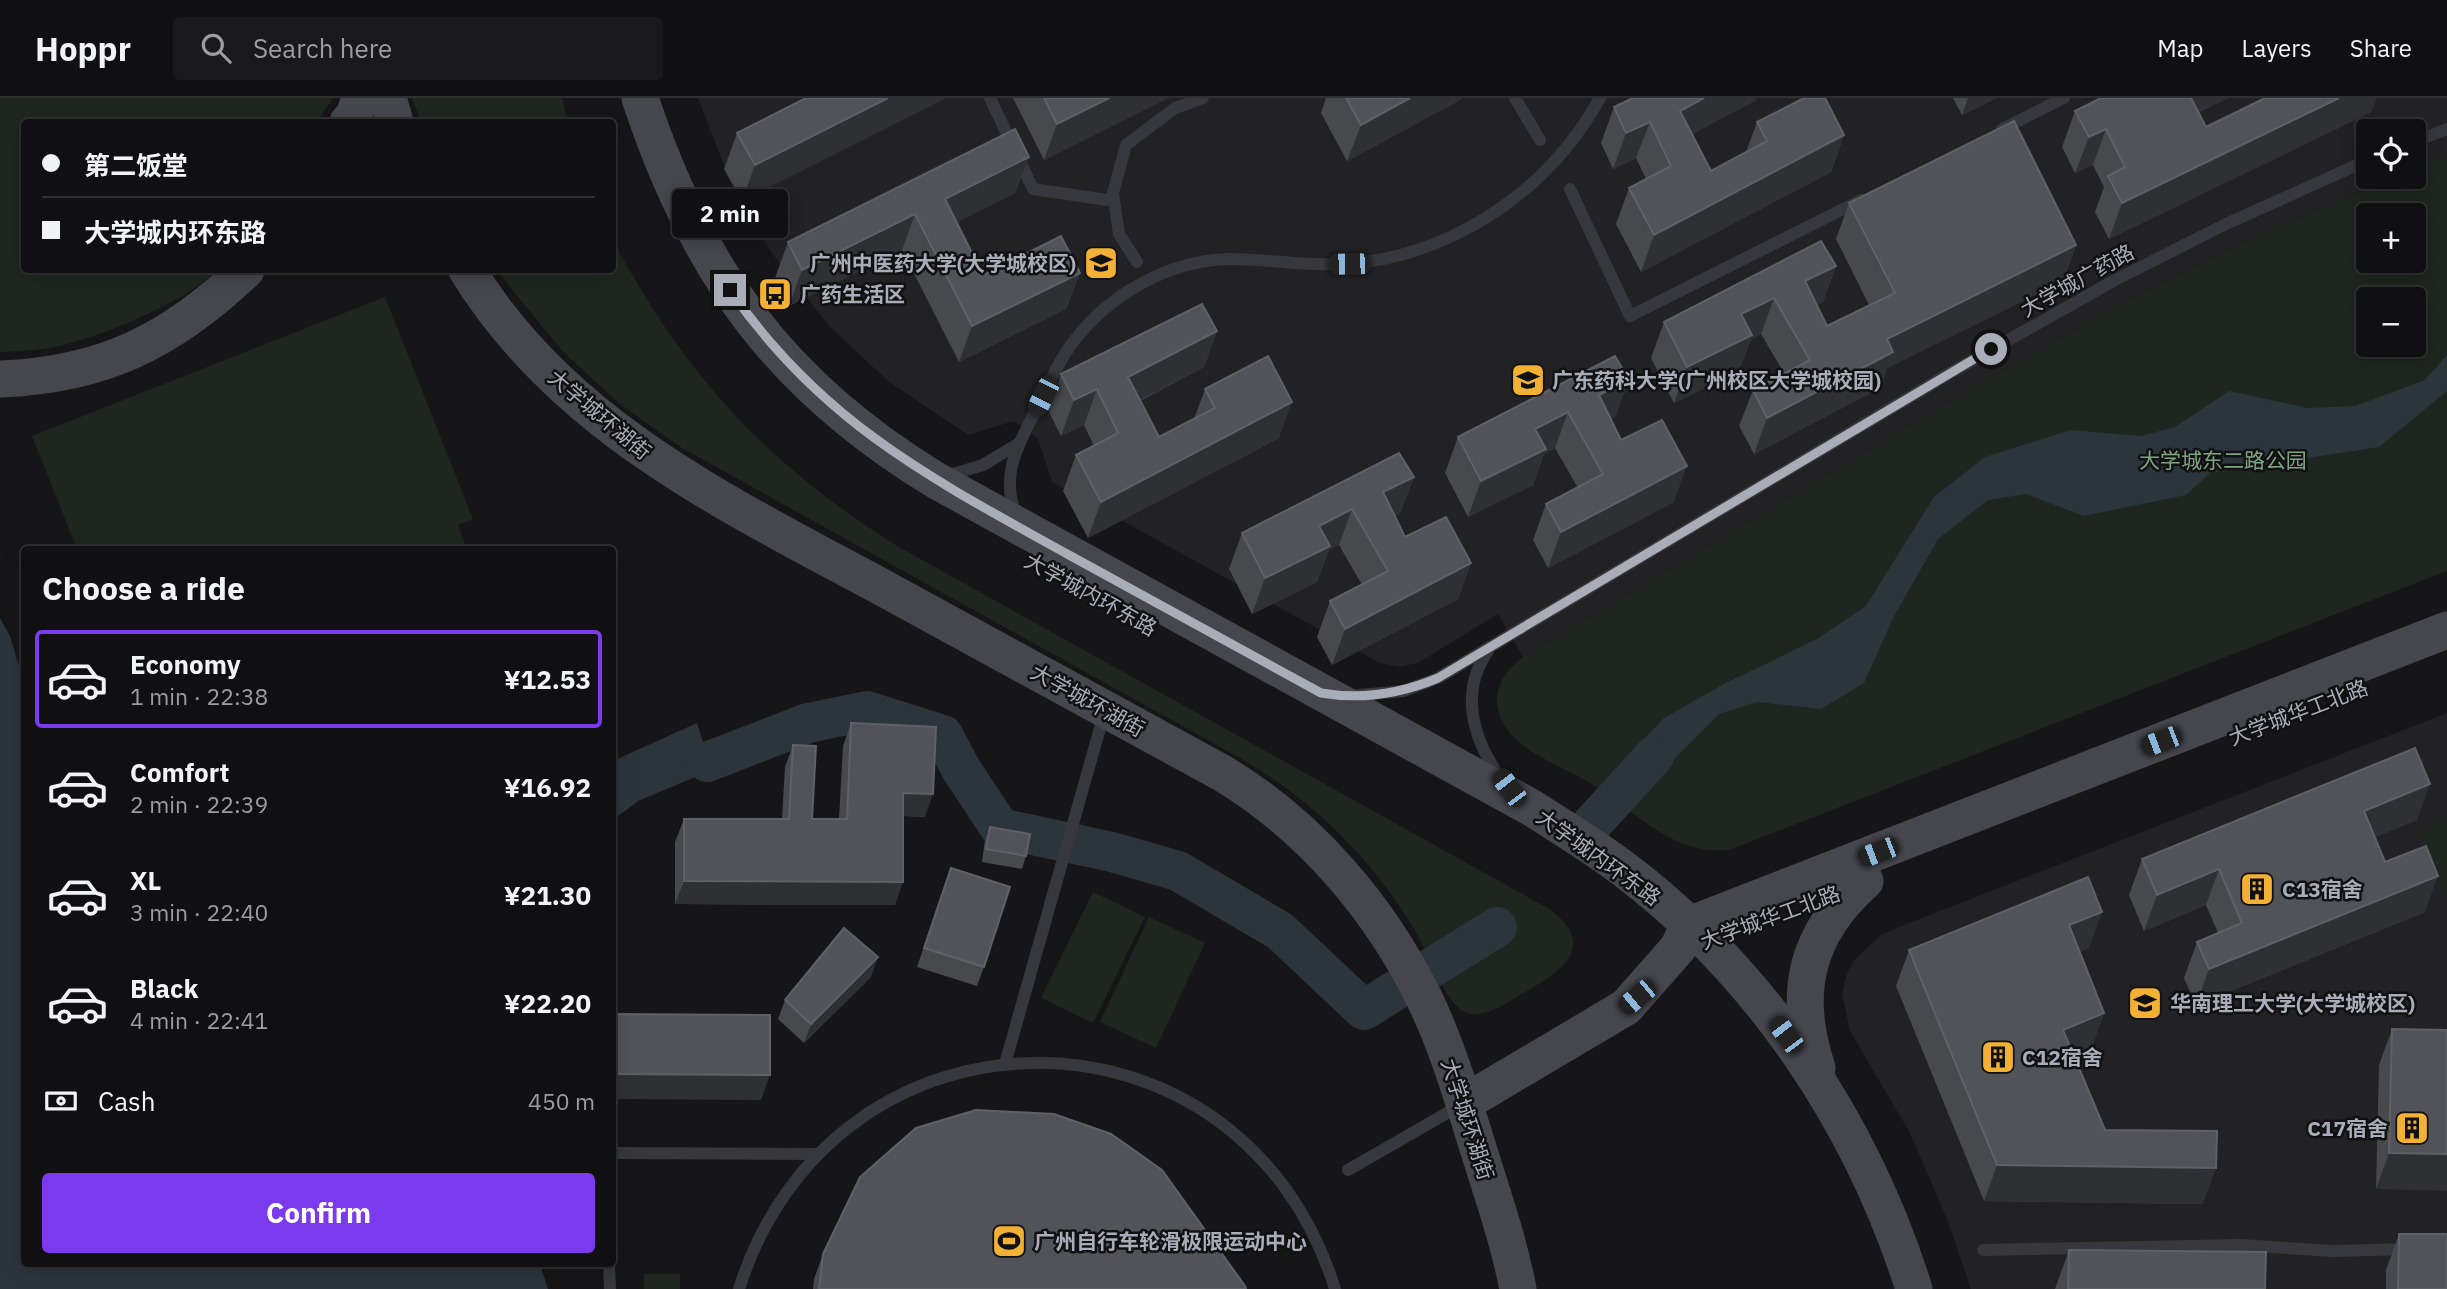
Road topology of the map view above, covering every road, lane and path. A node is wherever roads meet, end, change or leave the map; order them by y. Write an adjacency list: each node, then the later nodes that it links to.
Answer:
1 (360, 98): 10 (main road)
2 (388, 98): 11 (main road)
3 (615, 98): 34 (main road, 大学城内环东路)
4 (640, 98): 25 (main road, 大学城内环东路)
5 (990, 98): 19 (lane)
6 (1200, 98): 19 (lane)
7 (1515, 98): 15 (lane)
8 (1600, 98): 24 (lane)
9 (2064, 98): 13 (lane)
10 (351, 119)
11 (394, 119)
12 (2447, 128): 14 (lane)
13 (1992, 134)
14 (2426, 137)
15 (1540, 140)
16 (2356, 165): 28 (lane, 大学城广药路)
17 (1570, 189): 18 (lane)
18 (1880, 191)
19 (1114, 201): 20 (lane)
20 (1137, 262)
21 (243, 273): 23 (main road)
22 (469, 273): 31 (main road, 大学城环湖街)
23 (0, 379)
24 (1018, 443): 25 (lane); 26 (lane)
25 (929, 476): 26 (main road, 大学城内环东路)
26 (1023, 529): 30 (main road, 大学城内环东路)
27 (2447, 630): 34 (main road, 大学城华工北路)
28 (1490, 648): 30 (lane, 大学城广药路); 32 (lane)
29 (2447, 654): 33 (main road, 大学城华工北路)
30 (1321, 693): 32 (main road, 大学城内环东路)
31 (1106, 709): 35 (lane); 37 (main road, 大学城环湖街)
32 (1521, 802): 34 (main road, 大学城内环东路)
33 (1866, 881): 34 (main road, 大学城华工北路); 36 (main road)
34 (1691, 939): 36 (main road, 大学城内环东路); 37 (main road); 48 (main road, 大学城内环东路)
35 (1005, 1064): 39 (lane); 46 (lane)
36 (1823, 1089): 49 (main road, 大学城内环东路)
37 (1464, 1103): 40 (lane); 47 (main road, 大学城环湖街)
38 (616, 1153): 39 (lane)
39 (817, 1154): 45 (lane)
40 (1348, 1170)
41 (2422, 1249): 42 (lane)
42 (1983, 1250)
43 (610, 1267): 44 (lane)
44 (610, 1289)
45 (739, 1289)
46 (1335, 1289)
47 (1518, 1289)
48 (1888, 1289)
49 (1914, 1289)

